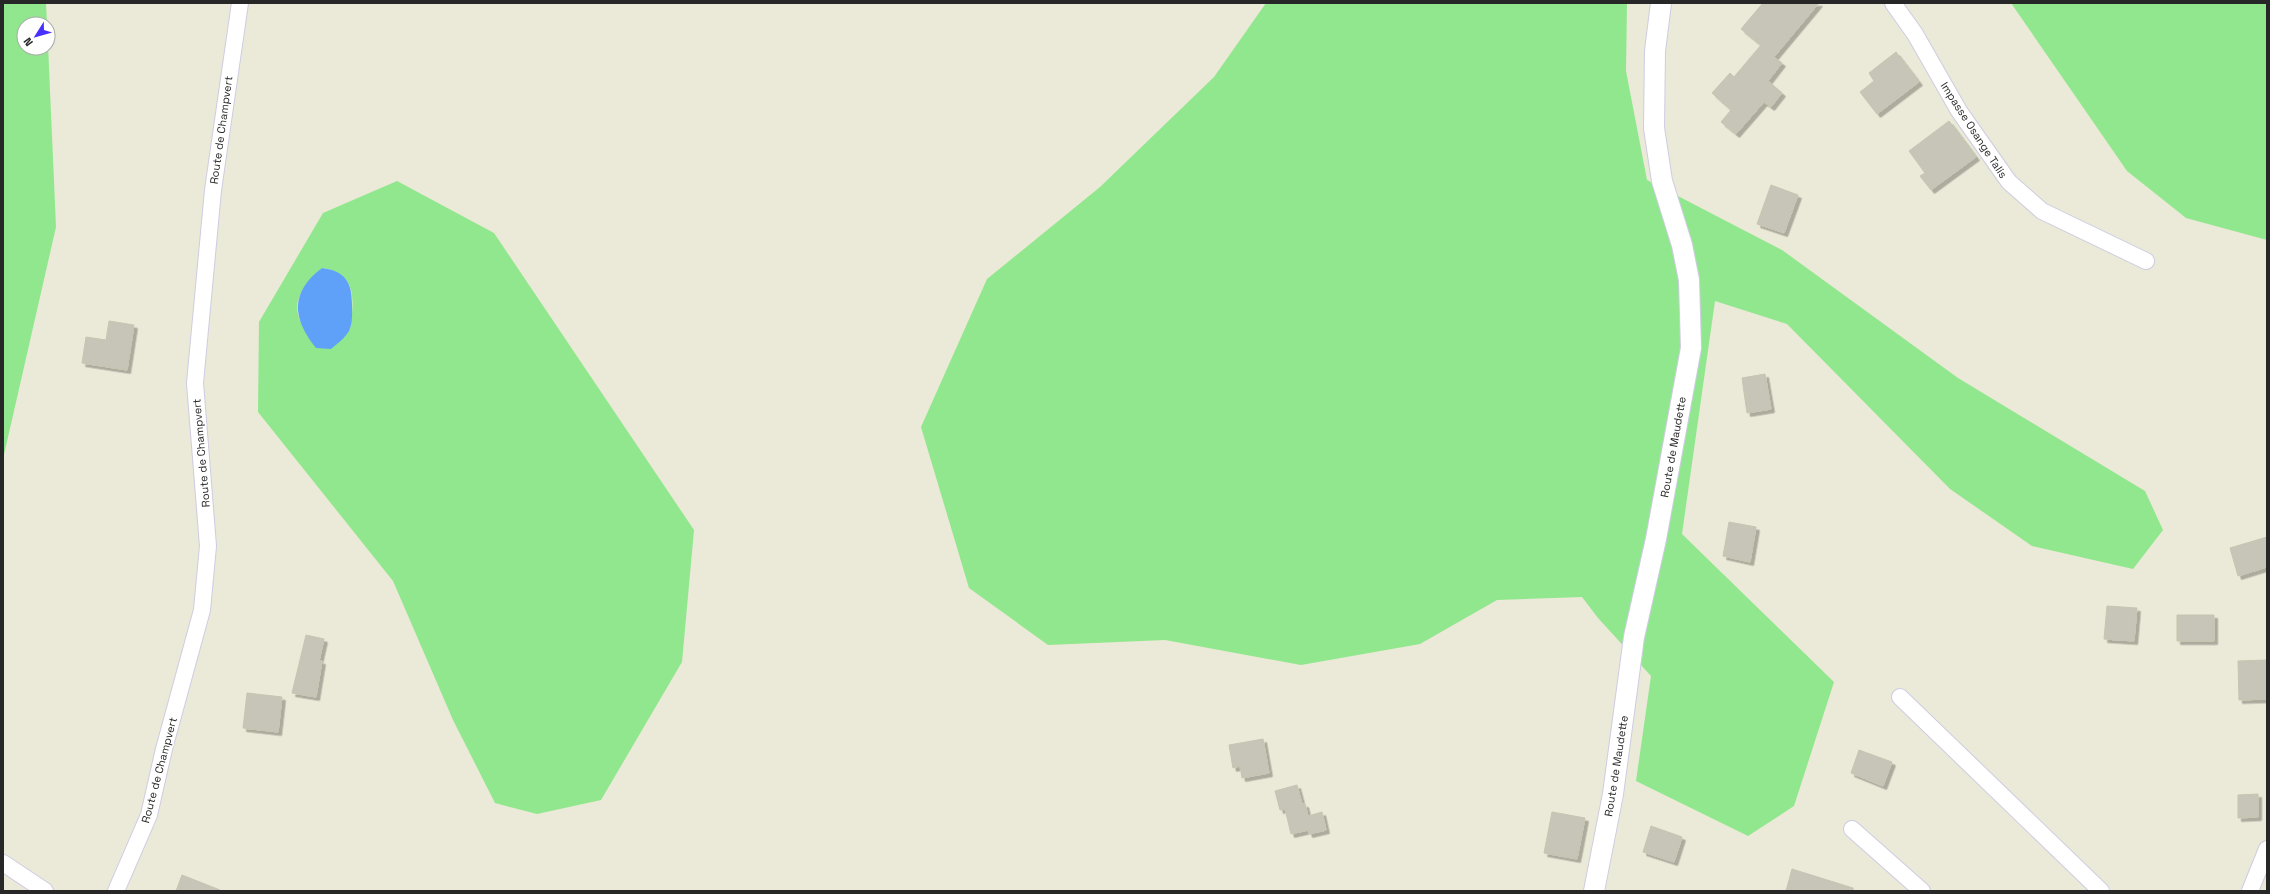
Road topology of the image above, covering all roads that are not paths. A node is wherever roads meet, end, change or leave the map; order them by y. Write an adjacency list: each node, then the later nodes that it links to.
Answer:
1 (240, 3): 10 (street, Route de Champvert)
2 (1661, 3): 11 (street, Route de Maudette)
3 (1893, 3): 4 (street, Impasse Osange Talis)
4 (2146, 261)
5 (1900, 697): 13 (street)
6 (1852, 829): 12 (street)
7 (2267, 849): 14 (street)
8 (3, 863): 9 (street)
9 (45, 891)
10 (116, 891)
11 (1594, 891)
12 (1922, 891)
13 (2101, 891)
14 (2250, 891)

